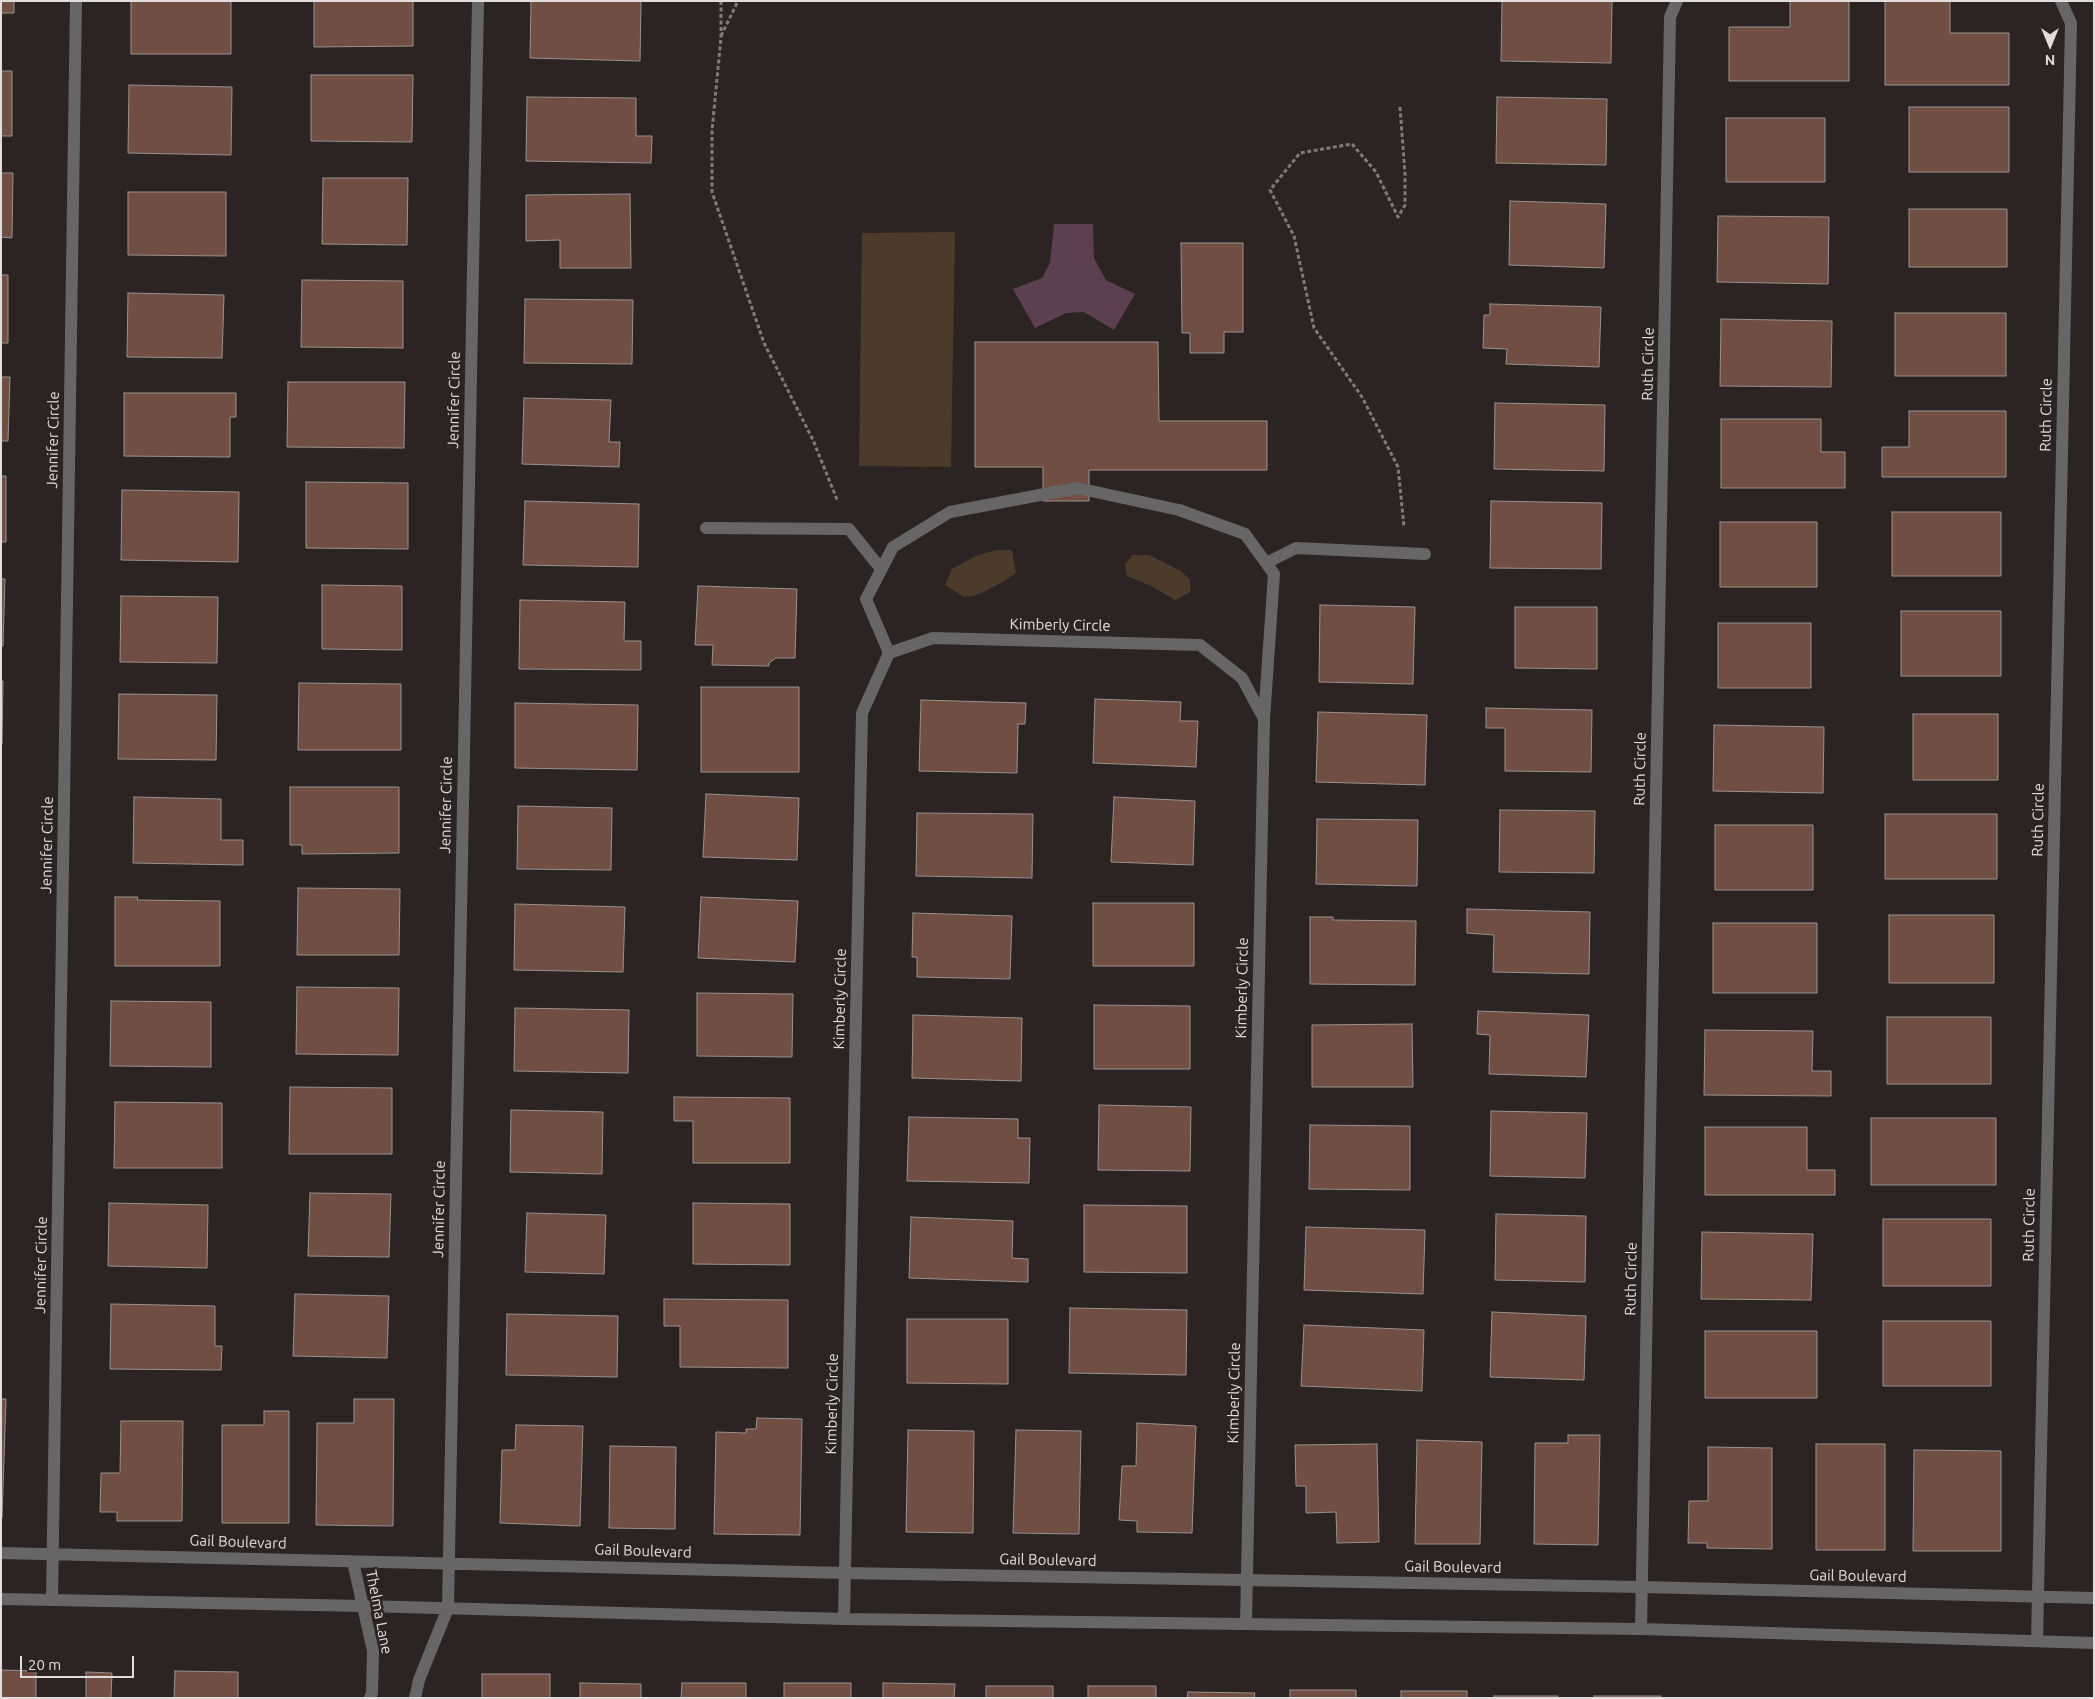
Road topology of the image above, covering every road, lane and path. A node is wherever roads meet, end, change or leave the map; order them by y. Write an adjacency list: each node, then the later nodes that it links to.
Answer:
1 (76, 1): 18 (street, Jennifer Circle)
2 (478, 1): 20 (street, Jennifer Circle)
3 (721, 1): 7 (path)
4 (738, 1): 7 (path)
5 (1677, 1): 23 (street, Ruth Circle)
6 (2062, 1): 24 (street, Ruth Circle)
7 (721, 37): 10 (path)
8 (1400, 107): 11 (path)
9 (706, 528): 10 (street)
10 (849, 528): 14 (street)
11 (1404, 553): 12 (street); 13 (street)
12 (1425, 554)
13 (1266, 563): 14 (street); 16 (street)
14 (882, 570): 15 (street)
15 (889, 653): 16 (street, Kimberly Circle); 21 (street, Kimberly Circle)
16 (1264, 719): 22 (street, Kimberly Circle)
17 (1, 1553): 18 (street, Gail Boulevard)
18 (53, 1554): 19 (street, Gail Boulevard); 27 (street, Jennifer Circle)
19 (353, 1562): 20 (street, Gail Boulevard); 28 (street, Thelma Lane)
20 (448, 1562): 21 (street, Gail Boulevard); 29 (street, Jennifer Circle)
21 (845, 1573): 22 (street, Gail Boulevard); 30 (street, Kimberly Circle)
22 (1246, 1580): 23 (street, Gail Boulevard); 31 (street, Kimberly Circle)
23 (1642, 1587): 24 (street, Gail Boulevard); 32 (street, Ruth Circle)
24 (2038, 1597): 25 (street, Gail Boulevard); 33 (street, Ruth Circle)
25 (2094, 1598)
26 (1, 1599): 27 (street)
27 (52, 1600): 28 (street)
28 (364, 1606): 29 (street); 35 (street, Thelma Lane)
29 (448, 1608): 30 (street); 36 (street)
30 (844, 1619): 31 (street)
31 (1246, 1624): 32 (street)
32 (1641, 1629): 33 (street)
33 (2037, 1641): 34 (street)
34 (2094, 1643)
35 (370, 1698)
36 (415, 1698)

